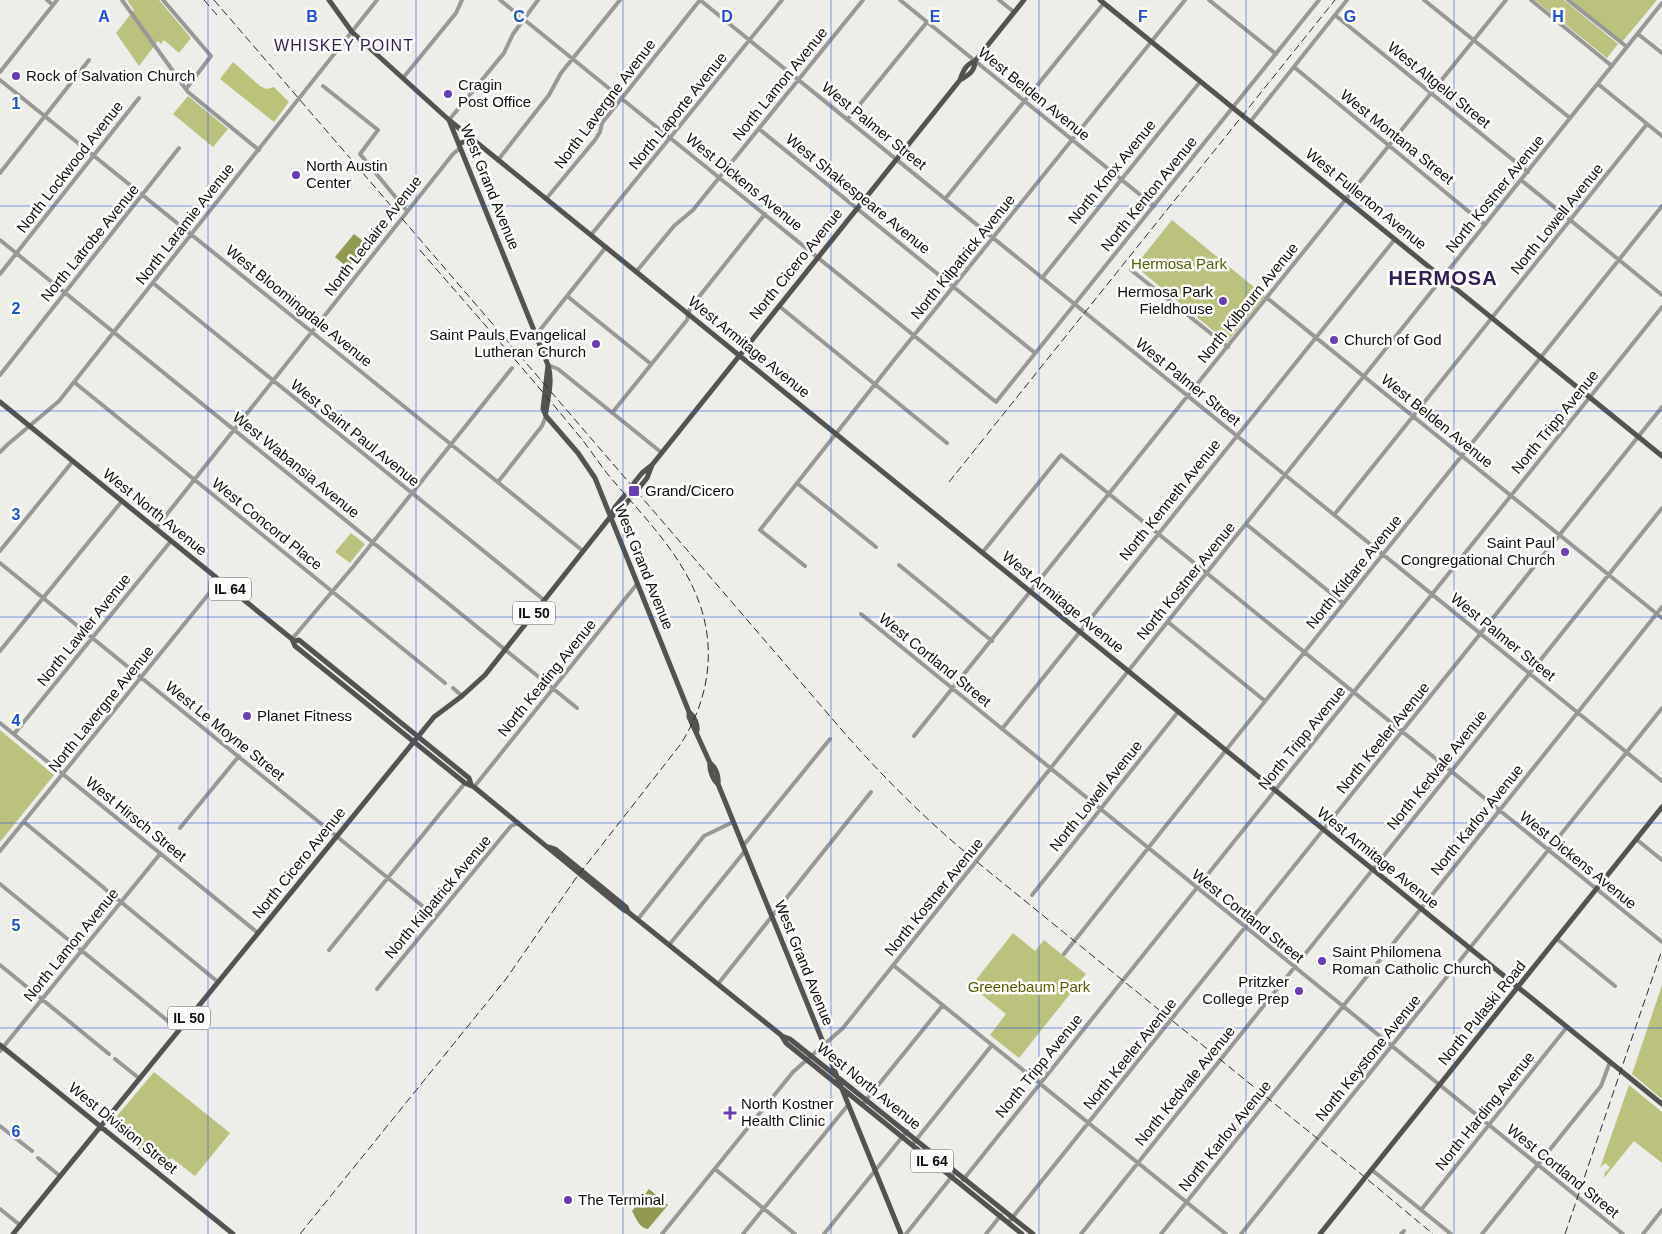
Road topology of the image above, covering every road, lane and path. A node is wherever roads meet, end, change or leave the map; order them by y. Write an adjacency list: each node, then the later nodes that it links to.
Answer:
1 (47, 0): 27 (street)
2 (57, 0): 27 (street)
3 (122, 0): 52 (street)
4 (163, 0): 52 (street)
5 (329, 0): 32 (main road, West Grand Avenue)
6 (377, 0): 32 (street, North Laramie Avenue)
7 (462, 0): 46 (street)
8 (500, 0): 30 (street, West Dickens Avenue)
9 (538, 0): 30 (street)
10 (620, 0): 40 (street)
11 (700, 0): 34 (street, West Palmer Street); 55 (street, North Lavergne Avenue)
12 (782, 0): 34 (street, North Laporte Avenue)
13 (863, 0): 48 (street, North Lamon Avenue)
14 (900, 0): 31 (street, West Belden Avenue)
15 (999, 0): 28 (street)
16 (1024, 0): 28 (main road, North Cicero Avenue)
17 (1186, 0): 36 (street, North Kilpatrick Avenue)
18 (1209, 0): 39 (street)
19 (1318, 0): 39 (street, North Kenton Avenue)
20 (1348, 0): 29 (street)
21 (1424, 0): 35 (street)
22 (1506, 0): 35 (street, North Kilbourn Avenue)
23 (1531, 0): 43 (street)
24 (1568, 0): 37 (street)
25 (1102, 2): 36 (main road, West Fullerton Avenue); 56 (street)
26 (1662, 3): 33 (street, North Kostner Avenue)
27 (53, 5): 45 (street)
28 (1014, 12): 42 (main road, North Cicero Avenue)
29 (1335, 16): 44 (street); 53 (street, West Altgeld Street)
30 (523, 18): 40 (street, West Dickens Avenue); 60 (street)
31 (928, 22): 42 (street, West Belden Avenue); 61 (street)
32 (352, 32): 46 (main road, West Grand Avenue); 72 (street, North Laramie Avenue)
33 (1638, 34): 37 (street, North Kostner Avenue); 38 (street)
34 (749, 40): 48 (street, West Palmer Street); 66 (street, North Laporte Avenue)
35 (1474, 40): 53 (street, North Kilbourn Avenue); 59 (street)
36 (1152, 42): 49 (main road, West Fullerton Avenue); 68 (street, North Kilpatrick Avenue)
37 (1627, 47): 43 (street, North Kostner Avenue)
38 (1662, 53)
39 (1276, 54): 57 (street, North Kenton Avenue)
40 (573, 59): 55 (street, West Dickens Avenue); 74 (street)
41 (89, 60): 58 (street)
42 (975, 61): 56 (street, West Belden Avenue); 75 (main road, North Cicero Avenue)
43 (1612, 66): 50 (street, North Kostner Avenue)
44 (1294, 67): 62 (street); 70 (street, West Montana Street)
45 (0, 72)
46 (403, 78): 60 (main road, West Grand Avenue)
47 (0, 80): 58 (street, West Bloomingdale Avenue)
48 (798, 80): 61 (street, West Palmer Street); 64 (street, North Lamon Avenue)
49 (1200, 82): 57 (main road, West Fullerton Avenue); 79 (street, North Knox Avenue)
50 (1598, 84): 59 (street, North Kostner Avenue); 63 (street)
51 (322, 86): 88 (street)
52 (186, 88): 72 (street)
53 (1431, 93): 70 (street, North Kilbourn Avenue); 76 (street, West Altgeld Street)
54 (139, 98): 73 (street, North Lockwood Avenue)
55 (622, 98): 66 (street, West Dickens Avenue); 82 (street, North Lavergne Avenue)
56 (1024, 101): 68 (street, West Belden Avenue); 83 (street)
57 (1233, 108): 62 (main road, West Fullerton Avenue); 85 (street, North Kenton Avenue)
58 (45, 116): 73 (street, West Bloomingdale Avenue); 77 (street)
59 (1570, 118): 76 (street, North Kostner Avenue)
60 (449, 120): 67 (main road, West Armitage Avenue); 69 (main road, West Grand Avenue)
61 (847, 120): 75 (street, West Palmer Street)
62 (1250, 122): 84 (main road, West Fullerton Avenue)
63 (1647, 124): 65 (street); 90 (street, North Lowell Avenue)
64 (759, 129): 78 (street, North Lamon Avenue); 87 (street, West Shakespeare Avenue)
65 (1662, 136)
66 (670, 137): 78 (street, West Dickens Avenue); 93 (street, North Laporte Avenue)
67 (472, 138): 69 (main road); 74 (main road, West Armitage Avenue)
68 (1072, 140): 79 (street, West Belden Avenue); 94 (street, North Kilpatrick Avenue)
69 (460, 146): 88 (street, North Leclaire Avenue); 119 (main road, West Grand Avenue)
70 (1389, 146): 84 (street, North Kilbourn Avenue); 91 (street, West Montana Street)
71 (179, 148): 81 (street, North Latrobe Avenue)
72 (258, 150): 92 (street, North Laramie Avenue)
73 (94, 155): 81 (street, West Bloomingdale Avenue); 98 (street, North Lockwood Avenue)
74 (498, 160): 82 (main road, West Armitage Avenue)
75 (896, 160): 83 (street, West Palmer Street); 87 (main road, North Cicero Avenue)
76 (1528, 172): 80 (street, North Kostner Avenue)
77 (0, 173)
78 (720, 177): 89 (street, West Dickens Avenue); 102 (street, North Lamon Avenue)
79 (1121, 180): 85 (street, West Belden Avenue); 104 (street, North Knox Avenue)
80 (1521, 180): 90 (street); 91 (street, North Kostner Avenue)
81 (143, 195): 92 (street, West Bloomingdale Avenue); 108 (street, North Latrobe Avenue)
82 (546, 199): 93 (main road, West Armitage Avenue)
83 (945, 199): 94 (street, West Palmer Street)
84 (1346, 199): 95 (main road, West Fullerton Avenue); 111 (street, North Kilbourn Avenue)
85 (1154, 206): 112 (street, North Kenton Avenue)
86 (1662, 206): 100 (street, North Kildare Avenue)
87 (857, 208): 99 (main road, North Cicero Avenue); 107 (street, West Shakespeare Avenue)
88 (407, 212): 118 (street, North Leclaire Avenue)
89 (765, 214): 99 (street, West Dickens Avenue); 115 (street)
90 (1570, 220): 100 (street); 116 (street, North Lowell Avenue)
91 (1485, 225): 105 (street, North Kostner Avenue)
92 (192, 234): 106 (street, North Laramie Avenue); 118 (street, West Bloomingdale Avenue)
93 (591, 235): 97 (main road, West Armitage Avenue)
94 (993, 238): 104 (street, West Palmer Street); 107 (street, North Kilpatrick Avenue)
95 (1395, 239): 105 (main road, West Fullerton Avenue); 121 (street, North Kenneth Avenue)
96 (0, 240): 98 (street, West Wabansia Avenue)
97 (606, 247): 102 (main road, West Armitage Avenue); 110 (street)
98 (16, 254): 103 (street, North Lockwood Avenue); 108 (street, West Wabansia Avenue)
99 (818, 257): 113 (main road, North Cicero Avenue); 120 (street, West Dickens Avenue)
100 (1619, 260): 109 (street); 125 (street, North Kildare Avenue)
101 (1131, 270): 122 (street)
102 (636, 272): 115 (main road, West Armitage Avenue)
103 (0, 274)
104 (1042, 278): 112 (street, West Palmer Street)
105 (1443, 278): 116 (main road, West Fullerton Avenue); 130 (street, North Kostner Avenue)
106 (152, 283): 117 (street, North Laramie Avenue); 131 (street, West Saint Paul Avenue)
107 (954, 287): 120 (street, North Kilpatrick Avenue); 123 (street, West Shakespeare Avenue)
108 (65, 293): 117 (street, West Wabansia Avenue); 129 (street, North Latrobe Avenue)
109 (1662, 295)
110 (567, 296): 119 (street); 126 (street)
111 (1267, 298): 121 (street, West Belden Avenue); 122 (street, North Kilbourn Avenue)
112 (1075, 304): 123 (street, North Kenton Avenue); 134 (street, West Palmer Street)
113 (779, 306): 124 (main road, North Cicero Avenue); 133 (street)
114 (1662, 307): 135 (street, North Tripp Avenue)
115 (688, 314): 124 (main road, West Armitage Avenue); 126 (street)
116 (1492, 318): 125 (main road, West Fullerton Avenue); 141 (street, North Lowell Avenue)
117 (114, 332): 132 (street, North Laramie Avenue); 143 (street, West Wabansia Avenue)
118 (312, 332): 131 (street, North Leclaire Avenue); 148 (street, West Bloomingdale Avenue)
119 (536, 335): 127 (main road, West Grand Avenue)
120 (915, 335): 133 (street, North Kilpatrick Avenue); 137 (street, West Dickens Avenue)
121 (1316, 337): 130 (street, West Belden Avenue); 145 (street, North Kenneth Avenue)
122 (1228, 347): 134 (street, North Kilbourn Avenue)
123 (1035, 353): 137 (street, North Kenton Avenue)
124 (739, 356): 144 (main road, West Armitage Avenue); 150 (main road, North Cicero Avenue)
125 (1541, 357): 135 (main road, West Fullerton Avenue); 151 (street, North Kildare Avenue)
126 (651, 364): 139 (street)
127 (548, 366): 139 (street); 140 (main road, West Grand Avenue)
128 (512, 368): 148 (street)
129 (0, 374)
130 (1364, 376): 141 (street, West Belden Avenue); 155 (street, North Kostner Avenue)
131 (273, 381): 143 (street, North Leclaire Avenue); 161 (street, West Saint Paul Avenue)
132 (74, 382): 142 (street, North Laramie Avenue); 156 (street, West Concord Place)
133 (875, 384): 144 (street, North Kilpatrick Avenue); 147 (street)
134 (1188, 396): 145 (street, West Palmer Street); 162 (street, North Kilbourn Avenue)
135 (1590, 397): 146 (main road, West Fullerton Avenue); 164 (street, North Tripp Avenue)
136 (0, 402): 142 (main road, West North Avenue / IL 64)
137 (996, 402)
138 (1662, 407): 146 (street, North Keeler Avenue)
139 (612, 413): 150 (street)
140 (546, 416): 157 (street); 169 (main road, West Grand Avenue)
141 (1413, 416): 151 (street, West Belden Avenue); 168 (street, North Lowell Avenue)
142 (30, 427): 149 (street, North Laramie Avenue); 153 (main road, West North Avenue / IL 64)
143 (234, 430): 156 (street, North Leclaire Avenue); 175 (street, West Wabansia Avenue)
144 (835, 434): 159 (street, North Kilpatrick Avenue); 179 (main road, West Armitage Avenue)
145 (1236, 436): 155 (street, West Palmer Street); 172 (street, North Kenneth Avenue)
146 (1638, 437): 152 (main road, West Fullerton Avenue); 173 (street, North Keeler Avenue)
147 (947, 443)
148 (451, 444): 157 (street, West Bloomingdale Avenue); 161 (street)
149 (0, 452)
150 (662, 453): 154 (main road, North Cicero Avenue)
151 (1462, 456): 164 (street, West Belden Avenue); 180 (street, North Kildare Avenue)
152 (1662, 456)
153 (73, 462): 165 (main road, West North Avenue / IL 64); 177 (street)
154 (652, 465): 158 (main road, North Cicero Avenue); 160 (main road, North Cicero Avenue)
155 (1285, 475): 168 (street, West Palmer Street); 170 (street, North Kostner Avenue)
156 (195, 479): 171 (street, North Leclaire Avenue); 188 (street, West Concord Place)
157 (498, 482): 178 (street, West Bloomingdale Avenue)
158 (634, 483)
159 (797, 483): 176 (street); 183 (street, North Kilpatrick Avenue)
160 (639, 488)
161 (412, 493): 175 (street); 192 (street, West Saint Paul Avenue)
162 (1109, 494): 172 (street, West Dickens Avenue); 179 (street, West Dickens Avenue); 189 (street, North Kilbourn Avenue)
163 (624, 496): 169 (main road, North Cicero Avenue / IL 50)
164 (1511, 496): 173 (street, West Belden Avenue); 190 (street, North Tripp Avenue)
165 (122, 501): 171 (main road, West North Avenue / IL 64); 191 (street)
166 (628, 501): 169 (main road, North Cicero Avenue / IL 50)
167 (1662, 508): 185 (street, North Kedvale Avenue)
168 (1334, 515): 180 (street, West Palmer Street)
169 (611, 516): 178 (main road, North Cicero Avenue / IL 50); 187 (main road, West Grand Avenue)
170 (1246, 524): 184 (street, North Kostner Avenue); 193 (street)
171 (156, 528): 174 (main road, West North Avenue / IL 64)
172 (1158, 533): 184 (street, West Dickens Avenue); 199 (street, North Kenneth Avenue)
173 (1559, 535): 185 (street, West Belden Avenue); 200 (street, North Keeler Avenue)
174 (171, 541): 186 (main road, West North Avenue / IL 64); 201 (street, North Lawler Avenue)
175 (373, 542): 188 (street); 204 (street, West Wabansia Avenue)
176 (876, 547)
177 (0, 551)
178 (583, 551): 192 (main road, North Cicero Avenue / IL 50)
179 (982, 553): 189 (main road, West Armitage Avenue)
180 (1383, 554): 190 (street, West Palmer Street); 193 (street, North Kildare Avenue)
181 (0, 563): 191 (street, West Le Moyne Street)
182 (899, 565): 203 (street)
183 (804, 566)
184 (1207, 573): 198 (street, North Kostner Avenue); 206 (street, West Dickens Avenue)
185 (1608, 575): 196 (street, West Belden Avenue); 208 (street, North Kedvale Avenue)
186 (220, 580): 202 (main road, West North Avenue / IL 64); 209 (street, North Lavergne Avenue)
187 (637, 584): 212 (street, North Keating Avenue); 244 (main road, West Grand Avenue)
188 (332, 590): 202 (street); 210 (street, West Concord Place)
189 (1030, 592): 199 (main road, West Armitage Avenue); 203 (street, North Kilbourn Avenue)
190 (1432, 594): 200 (street, West Palmer Street); 214 (street, North Tripp Avenue)
191 (43, 598): 201 (street, West Le Moyne Street); 205 (street)
192 (544, 600): 204 (main road, North Cicero Avenue / IL 50)
193 (1344, 603): 206 (street, North Kildare Avenue)
194 (1662, 608): 196 (street, North Karlov Avenue)
195 (861, 614): 213 (street, West Cortland Street)
196 (1657, 614): 197 (street, West Belden Avenue); 220 (street, North Karlov Avenue)
197 (1662, 618)
198 (1168, 622): 207 (street, North Kostner Avenue); 216 (street)
199 (1080, 632): 207 (main road, West Armitage Avenue); 222 (street, North Kenneth Avenue)
200 (1481, 634): 208 (street, West Palmer Street); 223 (street, North Keeler Avenue)
201 (92, 638): 209 (street, West Le Moyne Street); 224 (street, North Lawler Avenue)
202 (293, 640): 225 (main road, West North Avenue / IL 64); 228 (main road, West North Avenue / IL 64)
203 (992, 641): 213 (street, North Kilbourn Avenue)
204 (506, 650): 212 (street, West Wabansia Avenue); 215 (main road, North Cicero Avenue / IL 50)
205 (0, 651)
206 (1304, 652): 214 (street, West Dickens Avenue); 216 (street, North Kildare Avenue)
207 (1129, 671): 219 (main road, West Armitage Avenue); 232 (street, North Kostner Avenue)
208 (1529, 673): 220 (street, West Palmer Street); 233 (street, North Kedvale Avenue)
209 (141, 677): 231 (street, West Le Moyne Street); 234 (street, North Lavergne Avenue)
210 (446, 683)
211 (453, 688): 215 (street)
212 (553, 688): 217 (street, West Wabansia Avenue); 237 (street, North Keating Avenue)
213 (952, 689): 222 (street, West Cortland Street); 226 (street, North Kilbourn Avenue)
214 (1354, 692): 223 (street, West Dickens Avenue); 238 (street, North Tripp Avenue)
215 (462, 696): 225 (main road, North Cicero Avenue / IL 50)
216 (1265, 701): 229 (street, North Kildare Avenue)
217 (577, 708)
218 (1662, 708): 230 (street, North Keystone Avenue)
219 (1178, 712): 229 (main road, West Armitage Avenue); 241 (street, North Lowell Avenue)
220 (1578, 712): 230 (street, West Palmer Street); 242 (street, North Karlov Avenue)
221 (0, 723): 224 (street, West Hirsch Street)
222 (1002, 729): 232 (street, West Cortland Street)
223 (1402, 731): 233 (street, West Dickens Avenue); 247 (street, North Keeler Avenue)
224 (14, 734): 234 (street, West Hirsch Street)
225 (418, 736): 228 (main road, North Cicero Avenue / IL 50); 237 (main road, West North Avenue / IL 64)
226 (914, 736)
227 (830, 739): 250 (street)
228 (414, 742): 236 (main road, West North Avenue / IL 64); 248 (main road, North Cicero Avenue / IL 50)
229 (1226, 750): 238 (main road, West Armitage Avenue); 251 (street, North Kildare Avenue)
230 (1627, 752): 235 (street, West Palmer Street); 252 (street, North Keystone Avenue)
231 (238, 756): 246 (street); 248 (street, West Le Moyne Street)
232 (1050, 769): 241 (street, West Cortland Street); 277 (street, North Kostner Avenue)
233 (1451, 771): 242 (street, West Dickens Avenue); 256 (street, North Kedvale Avenue)
234 (63, 774): 243 (street, North Lavergne Avenue); 254 (street, West Hirsch Street)
235 (1662, 781)
236 (465, 783): 237 (main road, West North Avenue / IL 64); 257 (street)
237 (473, 786): 245 (main road, West North Avenue / IL 64)
238 (1275, 790): 247 (main road, West Armitage Avenue); 259 (street, North Tripp Avenue)
239 (871, 792): 264 (street)
240 (1662, 807): 249 (main road, North Pulaski Road)
241 (1100, 809): 251 (street, West Cortland Street); 261 (street, North Lowell Avenue)
242 (1500, 810): 252 (street, West Dickens Avenue); 263 (street, North Karlov Avenue)
243 (24, 822): 253 (street, North Lavergne Avenue); 262 (street)
244 (733, 822): 250 (main road, West Grand Avenue); 266 (street)
245 (519, 823): 265 (street, North Kilpatrick Avenue); 266 (main road, West North Avenue / IL 64)
246 (180, 828)
247 (1324, 830): 256 (main road, West Armitage Avenue); 267 (street, North Keeler Avenue)
248 (337, 836): 257 (street, West Le Moyne Street); 268 (main road, North Cicero Avenue / IL 50)
249 (1636, 840): 255 (street); 260 (main road, North Pulaski Road)
250 (744, 849): 264 (main road, West Grand Avenue); 271 (street)
251 (1148, 849): 259 (street, West Cortland Street); 275 (street, North Kildare Avenue)
252 (1548, 850): 260 (street, West Dickens Avenue); 272 (street, North Keystone Avenue)
253 (0, 851)
254 (160, 854): 262 (street, North Lamon Avenue); 268 (street, West Hirsch Street)
255 (1662, 860)
256 (1372, 869): 263 (main road, West Armitage Avenue); 278 (street, North Kedvale Avenue)
257 (388, 877): 265 (street, West Le Moyne Street); 273 (street)
258 (0, 884): 274 (street)
259 (1196, 888): 267 (street, West Cortland Street); 301 (street, North Tripp Avenue)
260 (1596, 889): 269 (main road, North Pulaski Road); 270 (street, West Dickens Avenue)
261 (1032, 895)
262 (121, 902): 274 (street, North Lamon Avenue); 279 (street)
263 (1421, 908): 272 (main road, West Armitage Avenue); 286 (street, North Karlov Avenue)
264 (772, 916): 280 (street); 291 (main road, West Grand Avenue)
265 (436, 917): 283 (street, North Kilpatrick Avenue)
266 (638, 919): 271 (main road, West North Avenue / IL 64)
267 (1245, 928): 278 (street, West Cortland Street); 308 (street, North Keeler Avenue)
268 (258, 933): 279 (main road, North Cicero Avenue / IL 50)
269 (1557, 939): 281 (street); 282 (main road, North Pulaski Road)
270 (1662, 942)
271 (670, 945): 280 (main road, West North Avenue / IL 64)
272 (1470, 948): 282 (main road, West Armitage Avenue); 292 (street, North Keystone Avenue)
273 (329, 950)
274 (82, 951): 284 (street, North Lamon Avenue); 288 (street)
275 (1064, 954)
276 (0, 964): 284 (street)
277 (893, 965): 285 (street); 291 (street, North Kostner Avenue)
278 (1294, 967): 286 (street, West Cortland Street); 318 (street, North Kedvale Avenue)
279 (218, 982): 288 (main road, North Cicero Avenue / IL 50)
280 (718, 984): 289 (main road, West North Avenue / IL 64)
281 (1615, 986)
282 (1518, 988): 287 (main road, West Armitage Avenue); 302 (main road, North Pulaski Road)
283 (377, 989)
284 (42, 999): 293 (street, North Lamon Avenue); 294 (street)
285 (943, 1005): 290 (street); 304 (street)
286 (1343, 1007): 292 (street, West Cortland Street); 328 (street, North Karlov Avenue)
287 (1567, 1027): 298 (main road, West Armitage Avenue); 309 (street, North Harding Avenue)
288 (179, 1030): 300 (main road, North Cicero Avenue / IL 50)
289 (782, 1036): 295 (main road, West North Avenue / IL 64); 297 (main road, West North Avenue / IL 64)
290 (992, 1045): 301 (street); 314 (street)
291 (824, 1046): 295 (street, North Kostner Avenue); 299 (main road, West Grand Avenue)
292 (1391, 1046): 302 (street, West Cortland Street); 353 (street, North Keystone Avenue)
293 (1, 1048): 311 (main road, West Division Street)
294 (109, 1054)
295 (811, 1055): 297 (street, North Kostner Avenue); 299 (main road, West North Avenue / IL 64)
296 (115, 1059): 300 (street)
297 (806, 1060): 303 (main road, West North Avenue / IL 64); 320 (street, North Kostner Avenue)
298 (1610, 1062): 306 (main road, West Armitage Avenue); 319 (street)
299 (836, 1074): 303 (main road, West Grand Avenue); 304 (main road, West North Avenue / IL 64)
300 (140, 1079): 311 (main road, North Cicero Avenue / IL 50)
301 (1040, 1084): 308 (street); 326 (street, North Tripp Avenue)
302 (1440, 1085): 309 (street, West Cortland Street); 321 (main road, North Pulaski Road)
303 (841, 1088): 305 (main road, West Grand Avenue); 307 (main road, West North Avenue / IL 64)
304 (867, 1099): 307 (street); 312 (main road, West North Avenue / IL 64)
305 (848, 1104): 322 (main road, West Grand Avenue); 329 (street)
306 (1662, 1104)
307 (862, 1105): 313 (main road, West North Avenue / IL 64)
308 (1089, 1123): 318 (street); 335 (street, North Keeler Avenue)
309 (1488, 1125): 319 (street, West Cortland Street); 331 (street, North Harding Avenue)
310 (0, 1126): 316 (street)
311 (100, 1127): 324 (main road, North Cicero Avenue / IL 50); 338 (main road, West Division Street)
312 (907, 1131): 313 (street); 314 (main road, West North Avenue / IL 64)
313 (902, 1137): 315 (main road, West North Avenue / IL 64); 322 (street)
314 (916, 1139): 315 (street); 323 (main road, West North Avenue / IL 64)
315 (912, 1145): 325 (main road, West North Avenue / IL 64)
316 (32, 1151)
317 (38, 1158): 324 (street)
318 (1138, 1163): 328 (street); 350 (street, North Kedvale Avenue)
319 (1537, 1165): 356 (street); 357 (street, West Cortland Street)
320 (715, 1169): 329 (street); 341 (street, North Kostner Avenue)
321 (1372, 1170): 331 (street); 354 (main road, North Pulaski Road)
322 (875, 1171): 344 (street); 345 (main road, West Grand Avenue)
323 (956, 1172): 325 (street); 326 (main road, West North Avenue / IL 64)
324 (60, 1176): 337 (main road, North Cicero Avenue / IL 50)
325 (951, 1177): 327 (main road, West North Avenue / IL 64); 346 (street)
326 (964, 1178): 327 (street, North Tripp Avenue); 333 (main road, West North Avenue / IL 64)
327 (960, 1184): 334 (main road, West North Avenue / IL 64)
328 (1186, 1202): 351 (street, North Karlov Avenue); 352 (street)
329 (764, 1208): 342 (street); 343 (street)
330 (0, 1209): 337 (street)
331 (1421, 1210): 355 (street)
332 (1662, 1210): 358 (street)
333 (1004, 1211): 334 (street); 335 (main road, West North Avenue / IL 64)
334 (1000, 1216): 336 (main road, West North Avenue / IL 64); 347 (street)
335 (1013, 1218): 336 (street, North Keeler Avenue); 349 (main road, West North Avenue / IL 64)
336 (1008, 1223): 348 (main road, West North Avenue / IL 64)
337 (20, 1225): 339 (main road, North Cicero Avenue / IL 50)
338 (231, 1232): 340 (main road, West Division Street)
339 (13, 1234)
340 (237, 1234)
341 (662, 1234)
342 (743, 1234)
343 (795, 1234)
344 (824, 1234)
345 (901, 1234)
346 (906, 1234)
347 (986, 1234)
348 (1022, 1234)
349 (1033, 1234)
350 (1081, 1234)
351 (1161, 1234)
352 (1226, 1234)
353 (1241, 1234)
354 (1320, 1234)
355 (1451, 1234)
356 (1482, 1234)
357 (1623, 1234)
358 (1643, 1234)

